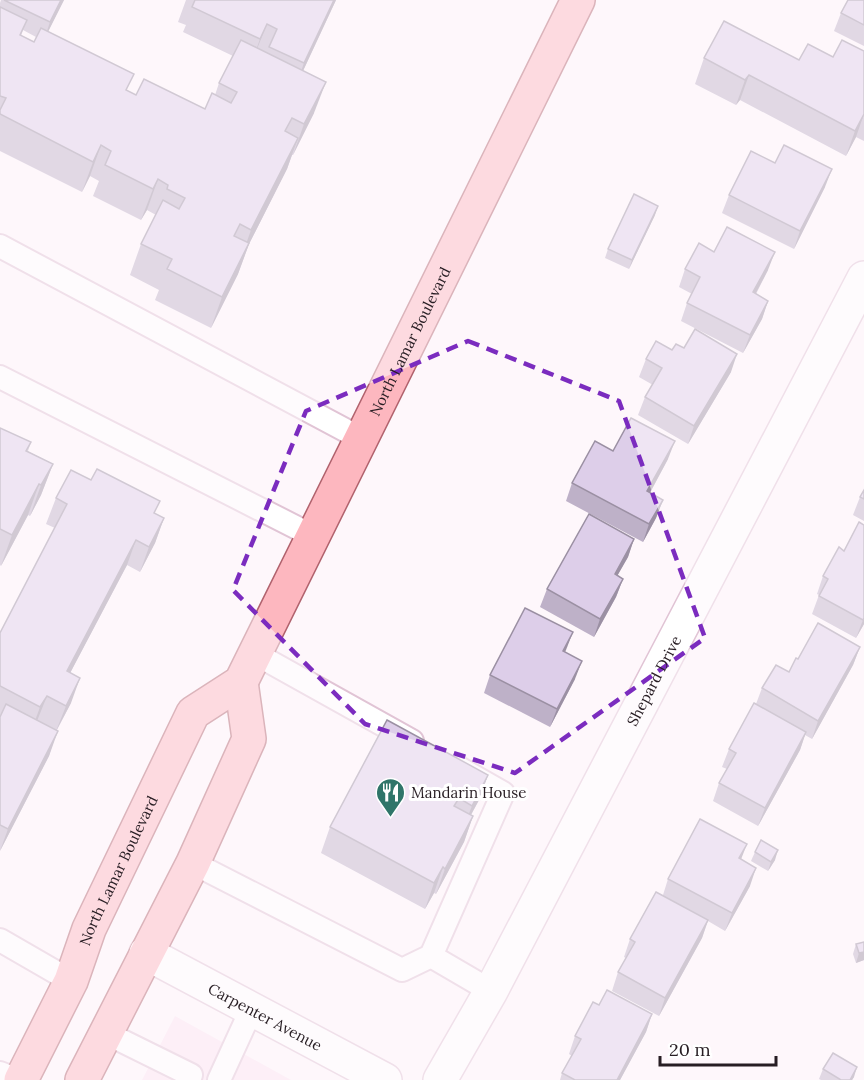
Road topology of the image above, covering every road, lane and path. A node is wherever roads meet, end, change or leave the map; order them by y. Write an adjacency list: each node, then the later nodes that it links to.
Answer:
1 (578, 0): 5 (main road, North Lamar Boulevard)
2 (0, 246): 5 (lane)
3 (864, 278): 13 (street, Shepard Drive)
4 (0, 377): 6 (lane)
5 (360, 438): 6 (main road, North Lamar Boulevard)
6 (313, 536): 7 (main road, North Lamar Boulevard)
7 (249, 668): 8 (main road); 11 (lane); 12 (main road, North Lamar Boulevard)
8 (193, 863): 10 (main road); 11 (lane)
9 (0, 940): 12 (lane)
10 (146, 953): 14 (street, Carpenter Avenue); 15 (main road)
11 (431, 956): 13 (lane)
12 (71, 981): 19 (main road, North Lamar Boulevard)
13 (491, 990): 22 (street, Shepard Drive)
14 (252, 1008): 17 (street, Carpenter Avenue); 21 (lane)
15 (106, 1033): 18 (lane); 20 (main road)
16 (0, 1072): 19 (lane)
17 (373, 1077)
18 (194, 1078)
19 (19, 1080)
20 (82, 1080)
21 (219, 1080)
22 (440, 1080)

